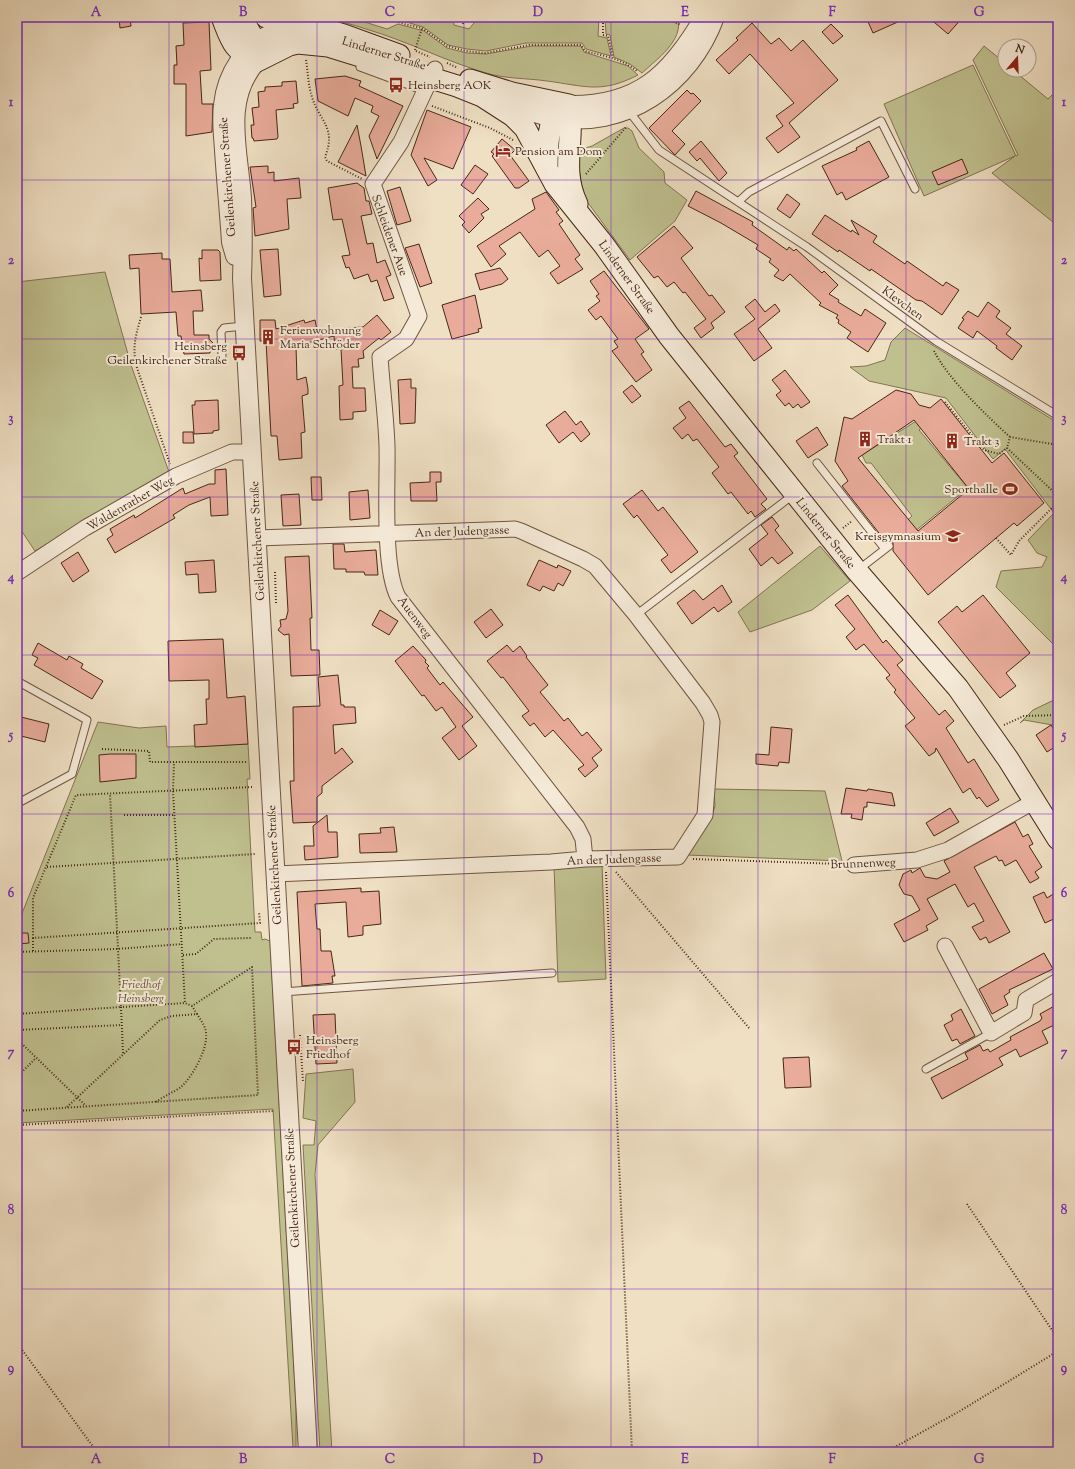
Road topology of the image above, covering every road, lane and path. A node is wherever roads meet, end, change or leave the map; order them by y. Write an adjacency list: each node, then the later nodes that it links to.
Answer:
1 (222, 17): 14 (main road)
2 (240, 17): 14 (main road)
3 (266, 17): 13 (main road)
4 (388, 17): 12 (path)
5 (465, 17): 11 (path)
6 (603, 17): 16 (path)
7 (658, 17): 10 (path)
8 (704, 17): 22 (street)
9 (715, 17): 23 (street)
10 (655, 22)
11 (463, 24)
12 (422, 28): 13 (path); 16 (path)
13 (412, 52): 14 (street, Linderner Straße); 20 (main road, Linderner Straße); 20 (path)
14 (254, 54): 20 (main road, Linderner Straße); 32 (street, Geilenkirchener Straße)
15 (305, 55): 26 (path)
16 (613, 58): 18 (path)
17 (352, 63): 20 (lane)
18 (630, 65)
19 (464, 70): 20 (path)
20 (432, 77): 21 (main road, Linderner Straße); 22 (main road, Linderner Straße); 24 (path); 26 (street, Schleidener Aue)
21 (482, 96): 22 (street, Linderner Straße); 24 (main road, Linderner Straße)
22 (563, 111): 23 (street); 25 (main road); 27 (main road, Linderner Straße)
23 (631, 114): 27 (path); 29 (lane, Klevchen)
24 (528, 135): 25 (main road, Linderner Straße)
25 (547, 170): 30 (main road, Linderner Straße)
26 (373, 184): 33 (street, Schleidener Aue)
27 (570, 189): 30 (main road, Linderner Straße)
28 (915, 189): 29 (lane)
29 (738, 202): 34 (lane, Klevchen)
30 (591, 228): 44 (main road, Linderner Straße)
31 (141, 318): 43 (path)
32 (245, 326): 35 (lane); 41 (street, Geilenkirchener Straße)
33 (406, 339): 49 (street, Auenweg)
34 (936, 341): 37 (lane, Klevchen); 38 (path)
35 (222, 356)
36 (945, 402): 40 (path)
37 (1058, 416)
38 (1010, 437): 39 (path); 40 (path)
39 (1058, 445)
40 (1007, 448): 45 (path)
41 (251, 452): 43 (street, Waldenrather Weg); 50 (street, Geilenkirchener Straße)
42 (817, 463): 52 (lane)
43 (176, 476): 53 (street, Waldenrather Weg)
44 (795, 494): 52 (main road, Linderner Straße); 54 (lane)
45 (1058, 496)
46 (1058, 502): 51 (path)
47 (848, 523): 48 (path)
48 (841, 529)
49 (388, 533): 50 (street, An der Judengasse); 54 (street, An der Judengasse); 71 (street, Auenweg)
50 (257, 538): 77 (street, Geilenkirchener Straße)
51 (996, 538)
52 (857, 571): 57 (main road, Linderner Straße)
53 (17, 573)
54 (636, 616): 70 (street, An der Judengasse)
55 (17, 681): 64 (lane)
56 (1058, 715): 57 (path)
57 (988, 731): 65 (main road, Linderner Straße)
58 (102, 749): 59 (path)
59 (174, 762): 60 (path); 62 (path)
60 (248, 762)
61 (252, 787): 62 (path)
62 (173, 790): 63 (path); 66 (path)
63 (110, 794): 74 (path); 76 (path)
64 (22, 801)
65 (1034, 802): 68 (main road, Linderner Straße); 75 (street, Brunnenweg)
66 (174, 815): 67 (path); 73 (path)
67 (124, 816)
68 (1058, 839)
69 (255, 854): 73 (path)
70 (678, 857): 72 (street, An der Judengasse); 75 (path, Brunnenweg)
71 (585, 859): 72 (street, An der Judengasse); 77 (street, An der Judengasse)
72 (605, 859): 99 (path); 120 (path)
73 (177, 860): 74 (path); 79 (path)
74 (113, 863): 76 (path); 80 (path)
75 (854, 865)
76 (47, 867): 81 (path)
77 (276, 874): 91 (street, Geilenkirchener Straße)
78 (259, 912): 79 (path)
79 (181, 929): 80 (path); 83 (path)
80 (116, 932): 81 (path); 85 (path)
81 (33, 938): 86 (path)
82 (251, 938): 88 (path)
83 (182, 944): 85 (path); 88 (path)
84 (945, 946): 101 (street)
85 (117, 949): 86 (path); 94 (path)
86 (33, 951): 87 (path)
87 (17, 952)
88 (183, 956): 92 (path)
89 (552, 973): 91 (lane)
90 (1058, 981): 101 (street)
91 (282, 992): 111 (street, Geilenkirchener Straße)
92 (185, 1004): 93 (path); 94 (path)
93 (192, 1006): 96 (path); 108 (path)
94 (120, 1007): 95 (path); 98 (path)
95 (17, 1014)
96 (197, 1014): 103 (path); 108 (path)
97 (17, 1024): 100 (path)
98 (122, 1025): 100 (path); 103 (path)
99 (749, 1028)
100 (17, 1030)
101 (991, 1033): 105 (lane)
102 (17, 1040): 104 (path)
103 (123, 1053): 107 (path)
104 (36, 1058): 106 (path); 107 (path)
105 (926, 1069)
106 (17, 1077)
107 (77, 1096): 109 (path); 110 (path)
108 (156, 1102): 109 (path)
109 (86, 1106): 110 (path)
110 (66, 1107): 112 (path)
111 (288, 1110): 113 (path); 119 (street, Geilenkirchener Straße)
112 (17, 1111)
113 (17, 1125)
114 (967, 1204): 115 (path)
115 (1058, 1340)
116 (17, 1343): 118 (path)
117 (1058, 1351): 121 (path)
118 (97, 1452)
119 (308, 1452)
120 (632, 1452)
121 (886, 1452)

